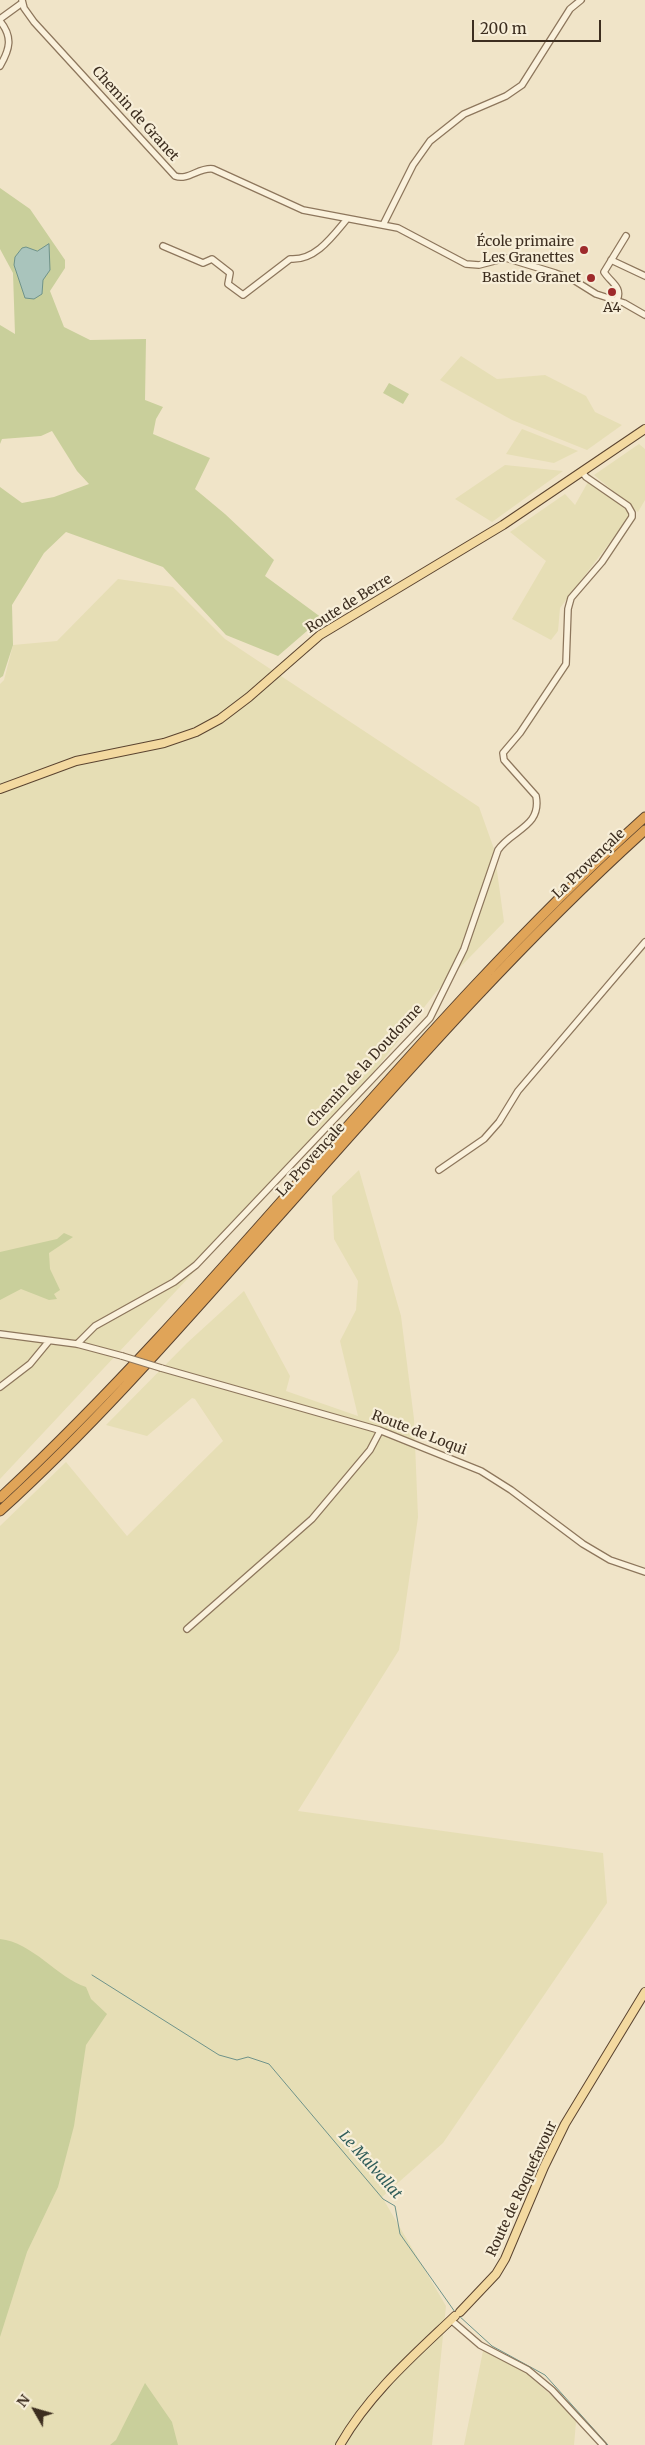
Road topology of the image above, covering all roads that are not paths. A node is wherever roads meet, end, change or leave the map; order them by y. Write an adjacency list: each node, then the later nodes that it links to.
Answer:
1 (581, 0): 6 (street)
2 (22, 1): 3 (street, Chemin de Granet); 5 (street, Chemin de Granet)
3 (0, 20): 4 (street)
4 (0, 66)
5 (347, 219): 6 (street, Chemin de Granet); 8 (street)
6 (383, 225): 11 (street, Chemin de Granet)
7 (626, 236): 9 (street)
8 (162, 246)
9 (611, 260): 10 (street); 11 (street)
10 (645, 276)
11 (616, 300): 12 (street, Chemin de Granet)
12 (645, 315)
13 (645, 429): 14 (main road, Route de Berre)
14 (582, 472): 15 (main road, Route de Berre); 22 (street, Chemin de la Doudonne)
15 (0, 789)
16 (645, 817): 25 (highway, La Provençale)
17 (645, 830): 26 (highway, La Provençale)
18 (645, 942): 19 (street)
19 (439, 1170)
20 (0, 1334): 21 (street, Route de Loqui)
21 (48, 1341): 22 (street, Route de Loqui); 23 (street)
22 (77, 1344): 24 (street, Route de Loqui, bridge)
23 (0, 1387)
24 (380, 1431): 27 (street, Route de Loqui); 28 (street)
25 (0, 1498)
26 (0, 1511)
27 (645, 1572)
28 (187, 1629)
29 (645, 1992): 30 (main road, Route de Roquefavour)
30 (455, 2316): 31 (main road, Route de Roquefavour); 32 (street)
31 (340, 2445)
32 (603, 2445)

